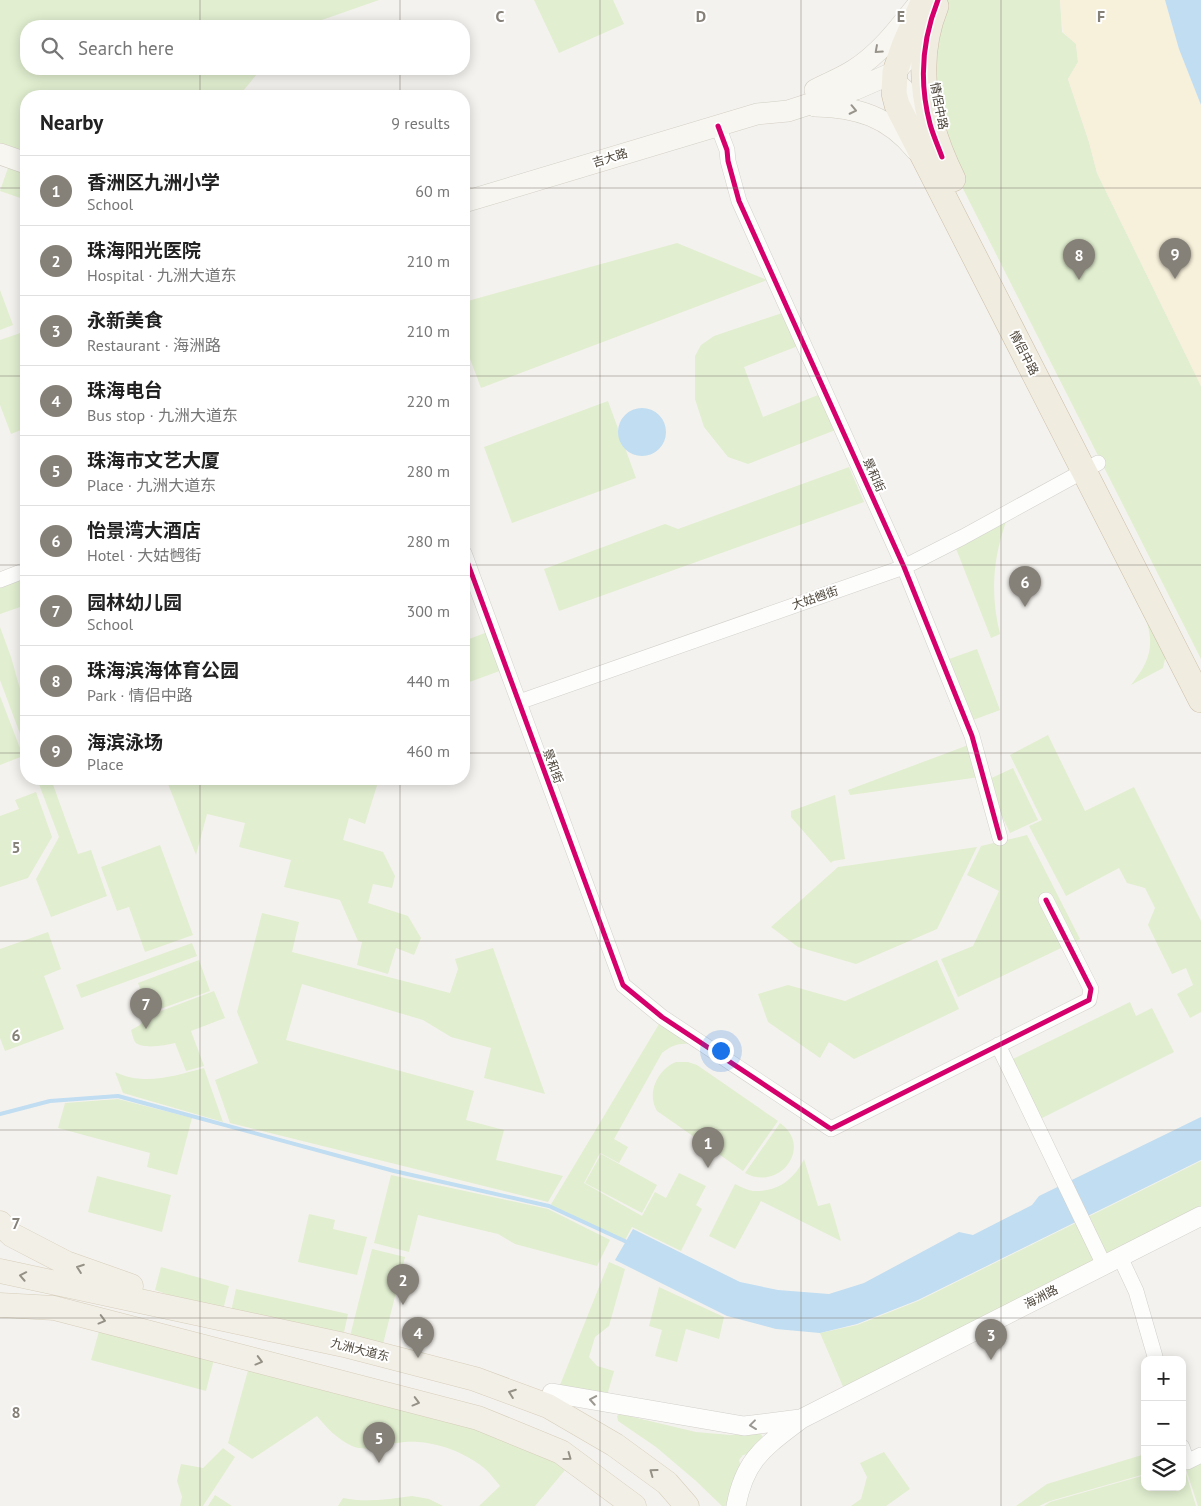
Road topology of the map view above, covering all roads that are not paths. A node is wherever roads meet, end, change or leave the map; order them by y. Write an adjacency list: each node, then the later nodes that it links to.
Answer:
1 (929, 4): 2 (highway, 情侣中路); 3 (main road, one-way to 3); 6 (highway, 情侶中路)
2 (891, 76): 3 (main road); 6 (highway, 情侣中路)
3 (810, 97): 4 (main road, 吉大路); 6 (main road, one-way to 6)
4 (718, 126): 8 (main road, 吉大路); 10 (street, 景和街)
5 (0, 154): 7 (main road)
6 (935, 160): 9 (highway, 情侣中路)
7 (20, 161)
8 (470, 200)
9 (1091, 467): 10 (street, 大姑乸街); 14 (highway, 情侣中路); 15 (highway, 情侣中路)
10 (904, 567): 16 (street, 大姑乸街); 17 (street, 景和街)
11 (470, 569): 16 (street, 景和街)
12 (20, 572): 13 (street)
13 (0, 580)
14 (1201, 668)
15 (1201, 700)
16 (519, 702): 19 (street, 景和街)
17 (1000, 838)
18 (1046, 900): 19 (street)
19 (998, 1045): 22 (street)
20 (1201, 1216): 22 (street, 海洲路)
21 (0, 1223): 27 (main road, one-way to 21)
22 (1112, 1261): 28 (street); 30 (street, 海洲路)
23 (0, 1272): 27 (main road, 九洲大道东, one-way to 23)
24 (0, 1285): 26 (main road)
25 (0, 1305): 26 (main road)
26 (54, 1308): 33 (main road, one-way to 33)
27 (225, 1320): 34 (main road, 九洲大道东, one-way to 27)
28 (1155, 1356)
29 (552, 1393): 30 (street, one-way to 29)
30 (801, 1419): 35 (street)
31 (1201, 1455): 32 (street)
32 (1186, 1459)
33 (634, 1506)
34 (687, 1506)
35 (736, 1506)

